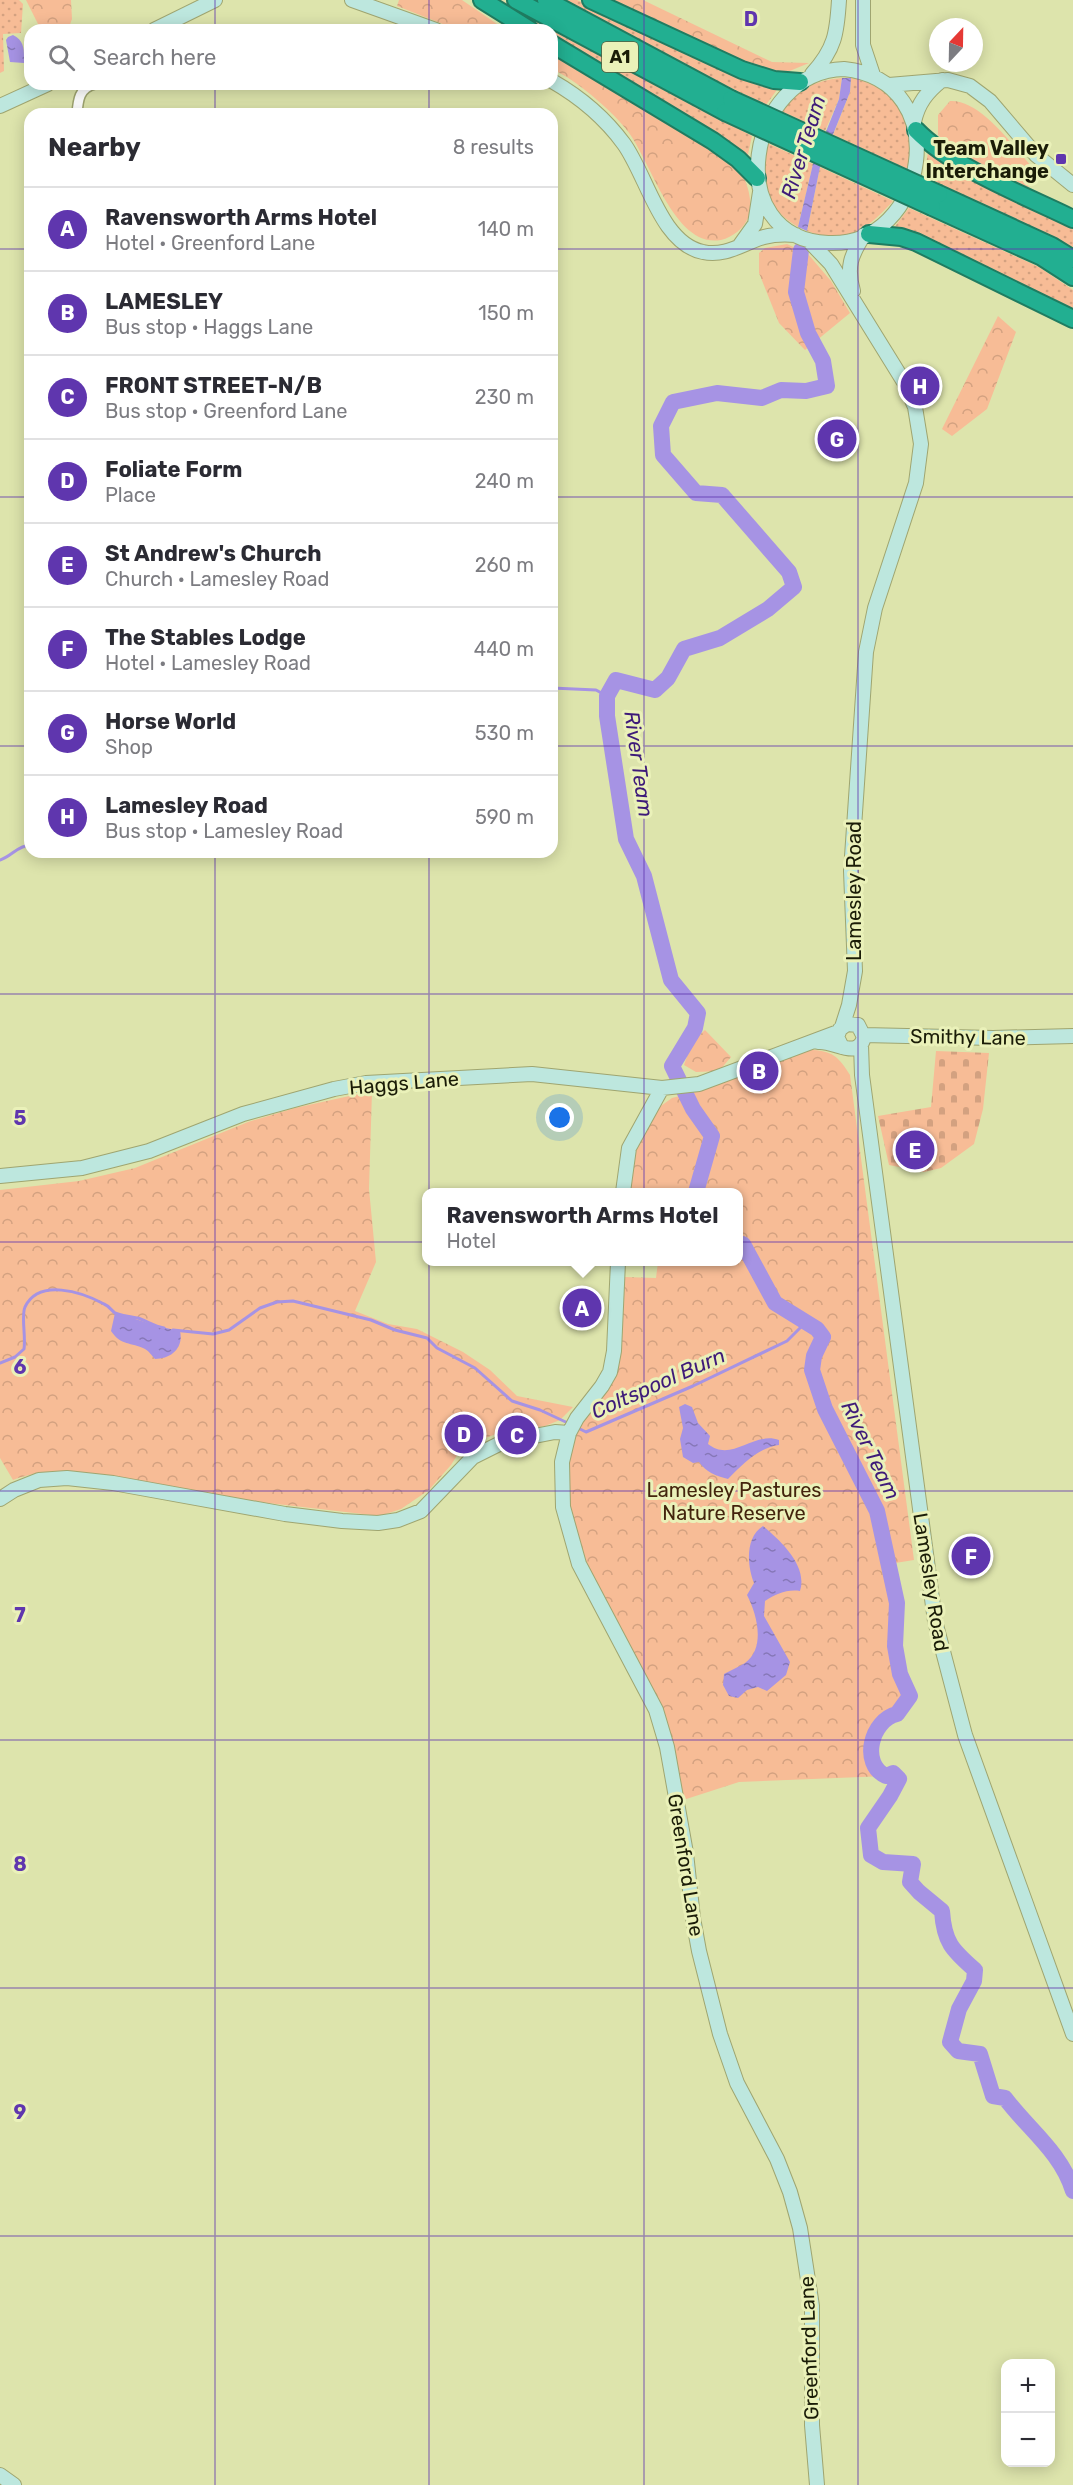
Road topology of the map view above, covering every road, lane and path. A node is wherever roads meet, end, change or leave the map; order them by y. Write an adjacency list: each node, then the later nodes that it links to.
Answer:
1 (215, 0): 9 (street)
2 (352, 0): 10 (street)
3 (482, 0): 11 (highway)
4 (516, 0): 21 (highway, A1)
5 (546, 0): 21 (highway, A1)
6 (591, 0): 14 (highway)
7 (839, 0): 14 (street)
8 (863, 0): 13 (street)
9 (166, 24)
10 (419, 24)
11 (520, 24)
12 (558, 48): 24 (highway)
13 (873, 75): 14 (street); 17 (street)
14 (805, 79): 24 (street)
15 (942, 80): 17 (street); 23 (street); 25 (street)
16 (558, 85): 30 (street)
17 (889, 85): 23 (street)
18 (35, 90): 20 (street)
19 (85, 90): 22 (street)
20 (0, 106)
21 (728, 106): 26 (highway, A1, bridge)
22 (77, 108)
23 (915, 126): 27 (highway); 28 (street)
24 (758, 185): 29 (street); 30 (street)
25 (1073, 185)
26 (935, 200): 31 (highway, A1); 32 (highway, A1)
27 (1073, 219)
28 (866, 235): 29 (street); 33 (street, Lamesley Road); 34 (highway)
29 (802, 237): 30 (street); 33 (street, Lamesley Road)
30 (739, 246)
31 (1073, 259)
32 (1073, 277)
33 (856, 304): 35 (street, Lamesley Road)
34 (1073, 319)
35 (852, 1032): 36 (street, Smithy Lane); 37 (street, Haggs Lane); 38 (street, Lamesley Road); 38 (street); 39 (street, Lamesley Road)
36 (1073, 1036)
37 (813, 1043): 38 (street, Haggs Lane); 40 (street, Haggs Lane)
38 (844, 1048): 39 (street, Lamesley Road)
39 (862, 1075): 46 (street, Lamesley Road)
40 (664, 1088): 41 (street, Haggs Lane); 42 (street)
41 (0, 1176)
42 (624, 1188)
43 (618, 1266): 44 (street, Greenford Lane)
44 (569, 1433): 45 (street); 49 (street, Greenford Lane)
45 (0, 1499)
46 (1073, 2034)
47 (0, 2475): 48 (street)
48 (14, 2485)
49 (817, 2485)

